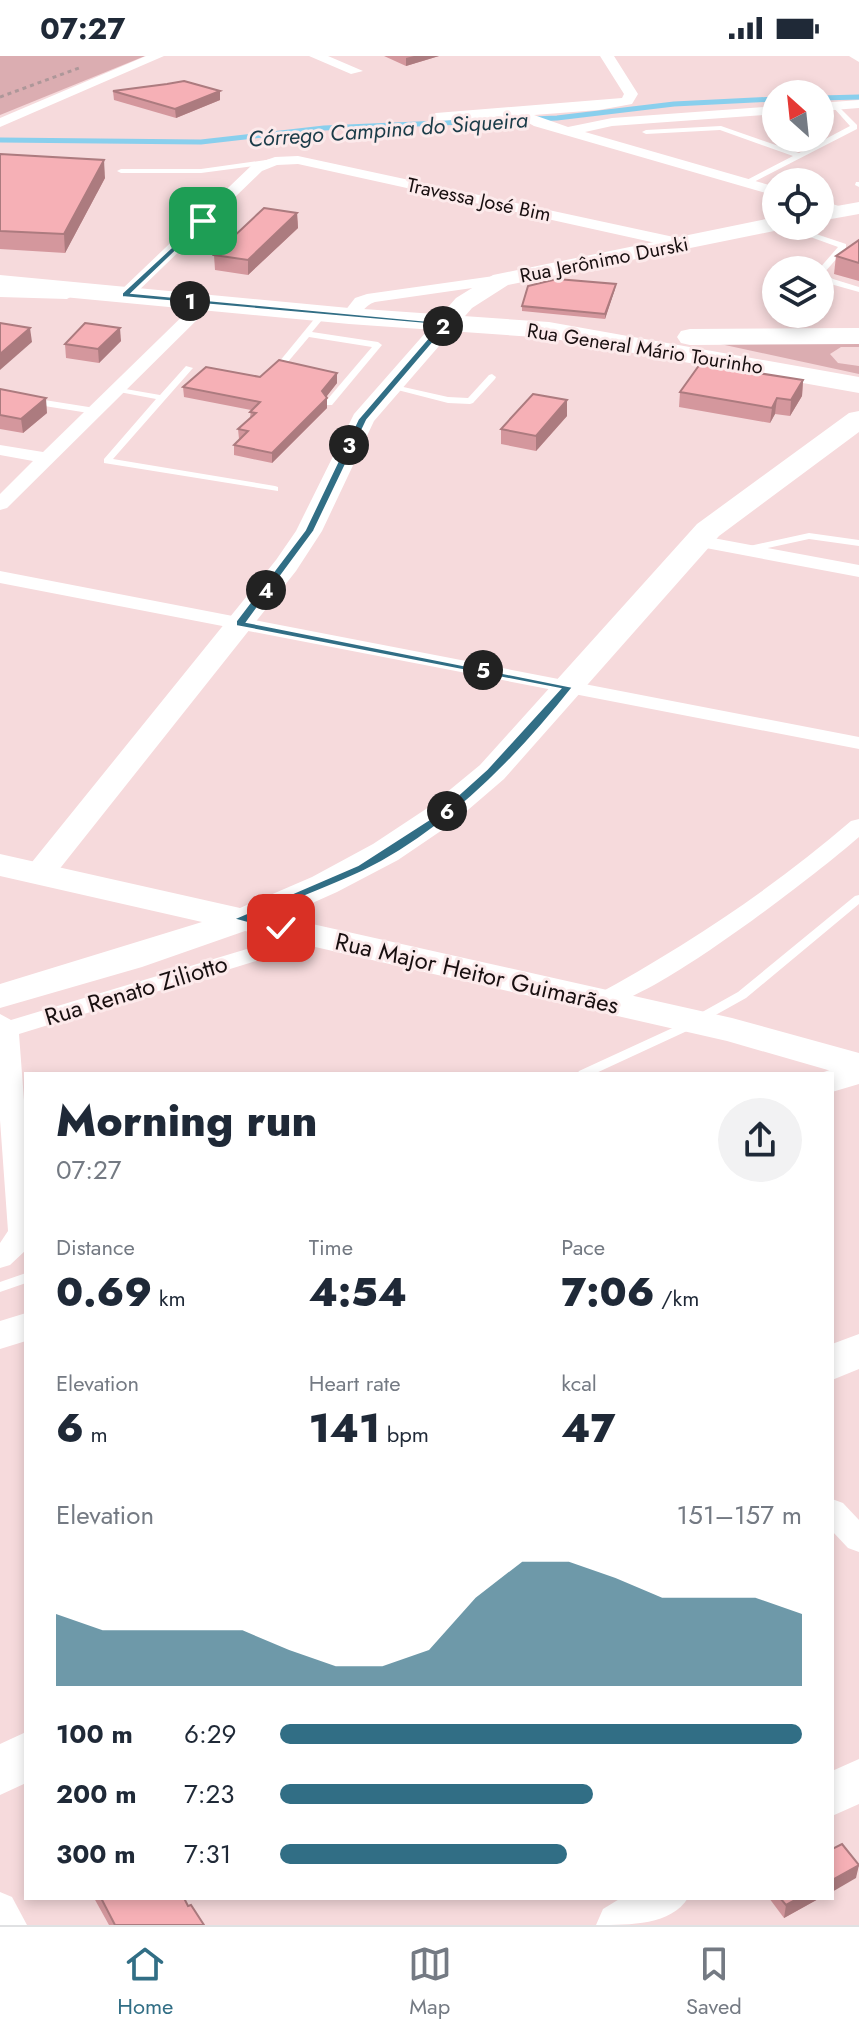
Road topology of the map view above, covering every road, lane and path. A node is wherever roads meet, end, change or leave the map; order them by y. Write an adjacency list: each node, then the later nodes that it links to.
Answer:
1 (157, 56): 13 (street)
2 (316, 56): 5 (street)
3 (607, 56): 12 (street)
4 (82, 66): 6 (path)
5 (356, 71)
6 (0, 97)
7 (859, 104): 8 (street)
8 (834, 106)
9 (762, 111): 14 (street)
10 (834, 111): 16 (lane)
11 (436, 117): 12 (street)
12 (528, 117): 14 (street)
13 (0, 123)
14 (567, 132): 21 (street)
15 (646, 132): 18 (lane)
16 (834, 138)
17 (807, 152): 18 (lane)
18 (799, 156): 21 (lane)
19 (275, 161): 20 (lane); 25 (street, Travessa José Bim); 32 (street)
20 (121, 171)
21 (746, 184): 22 (street)
22 (762, 188)
23 (762, 227): 25 (street, Rua Jerônimo Durski)
24 (825, 240): 26 (lane)
25 (683, 244): 27 (street, Rua Jerônimo Durski)
26 (834, 257)
27 (501, 280): 34 (street); 35 (street, Rua Jerônimo Durski)
28 (834, 282): 30 (lane)
29 (0, 283): 32 (main road, Rua General Mário Tourinho)
30 (859, 290)
31 (0, 292): 32 (street)
32 (115, 294): 33 (main road, Rua General Mário Tourinho)
33 (205, 303): 34 (main road, Rua General Mário Tourinho); 49 (street)
34 (336, 315): 35 (main road, Rua General Mário Tourinho); 38 (lane)
35 (446, 323): 37 (main road, Rua General Mário Tourinho); 48 (street, Rua Jerônimo Durski)
36 (859, 328): 40 (lane)
37 (549, 330): 41 (main road); 47 (main road, Rua General Mário Tourinho)
38 (306, 334): 43 (lane); 46 (lane)
39 (859, 336): 40 (main road)
40 (797, 337): 41 (main road)
41 (659, 338): 47 (main road)
42 (189, 368): 51 (lane)
43 (303, 371)
44 (334, 376): 46 (lane)
45 (492, 377): 48 (lane)
46 (349, 379): 52 (lane)
47 (853, 383)
48 (390, 387): 64 (street, Rua Jerônimo Durski)
49 (117, 389): 51 (lane); 53 (street)
50 (0, 396): 53 (lane)
51 (162, 398): 57 (lane)
52 (329, 403)
53 (95, 411): 56 (street)
54 (859, 419): 59 (main road)
55 (0, 450): 56 (street)
56 (46, 458): 58 (street)
57 (275, 489)
58 (0, 504)
59 (697, 541): 61 (street); 65 (main road)
60 (859, 543): 61 (lane)
61 (745, 550): 62 (street)
62 (859, 571)
63 (0, 577): 64 (street)
64 (240, 624): 65 (street); 69 (street, Rua Jerônimo Durski)
65 (568, 687): 66 (street); 71 (main road)
66 (859, 743)
67 (859, 826): 73 (street)
68 (0, 865): 69 (main road, Rua Major Heitor Guimarães)
69 (39, 874): 71 (main road, Rua Major Heitor Guimarães)
70 (859, 898): 76 (lane)
71 (239, 919): 72 (main road, Rua Major Heitor Guimarães); 74 (main road)
72 (313, 936): 73 (main road, Rua Major Heitor Guimarães); 74 (street, Rua Renato Ziliotto)
73 (614, 1003): 75 (main road, Rua Major Heitor Guimarães)
74 (2, 1016): 78 (street)
75 (859, 1069): 77 (street)
76 (587, 1072)
77 (834, 1079)
78 (9, 1250)
79 (24, 1279): 80 (lane)
80 (0, 1287)
81 (24, 1328): 82 (street)
82 (0, 1335)
83 (859, 1350): 84 (main road)
84 (834, 1362)
85 (834, 1513): 86 (street)
86 (859, 1540)
87 (24, 1755): 88 (main road)
88 (0, 1773)
89 (661, 1900): 92 (street)
90 (0, 1908): 91 (street)
91 (10, 1925)
92 (620, 1925)

